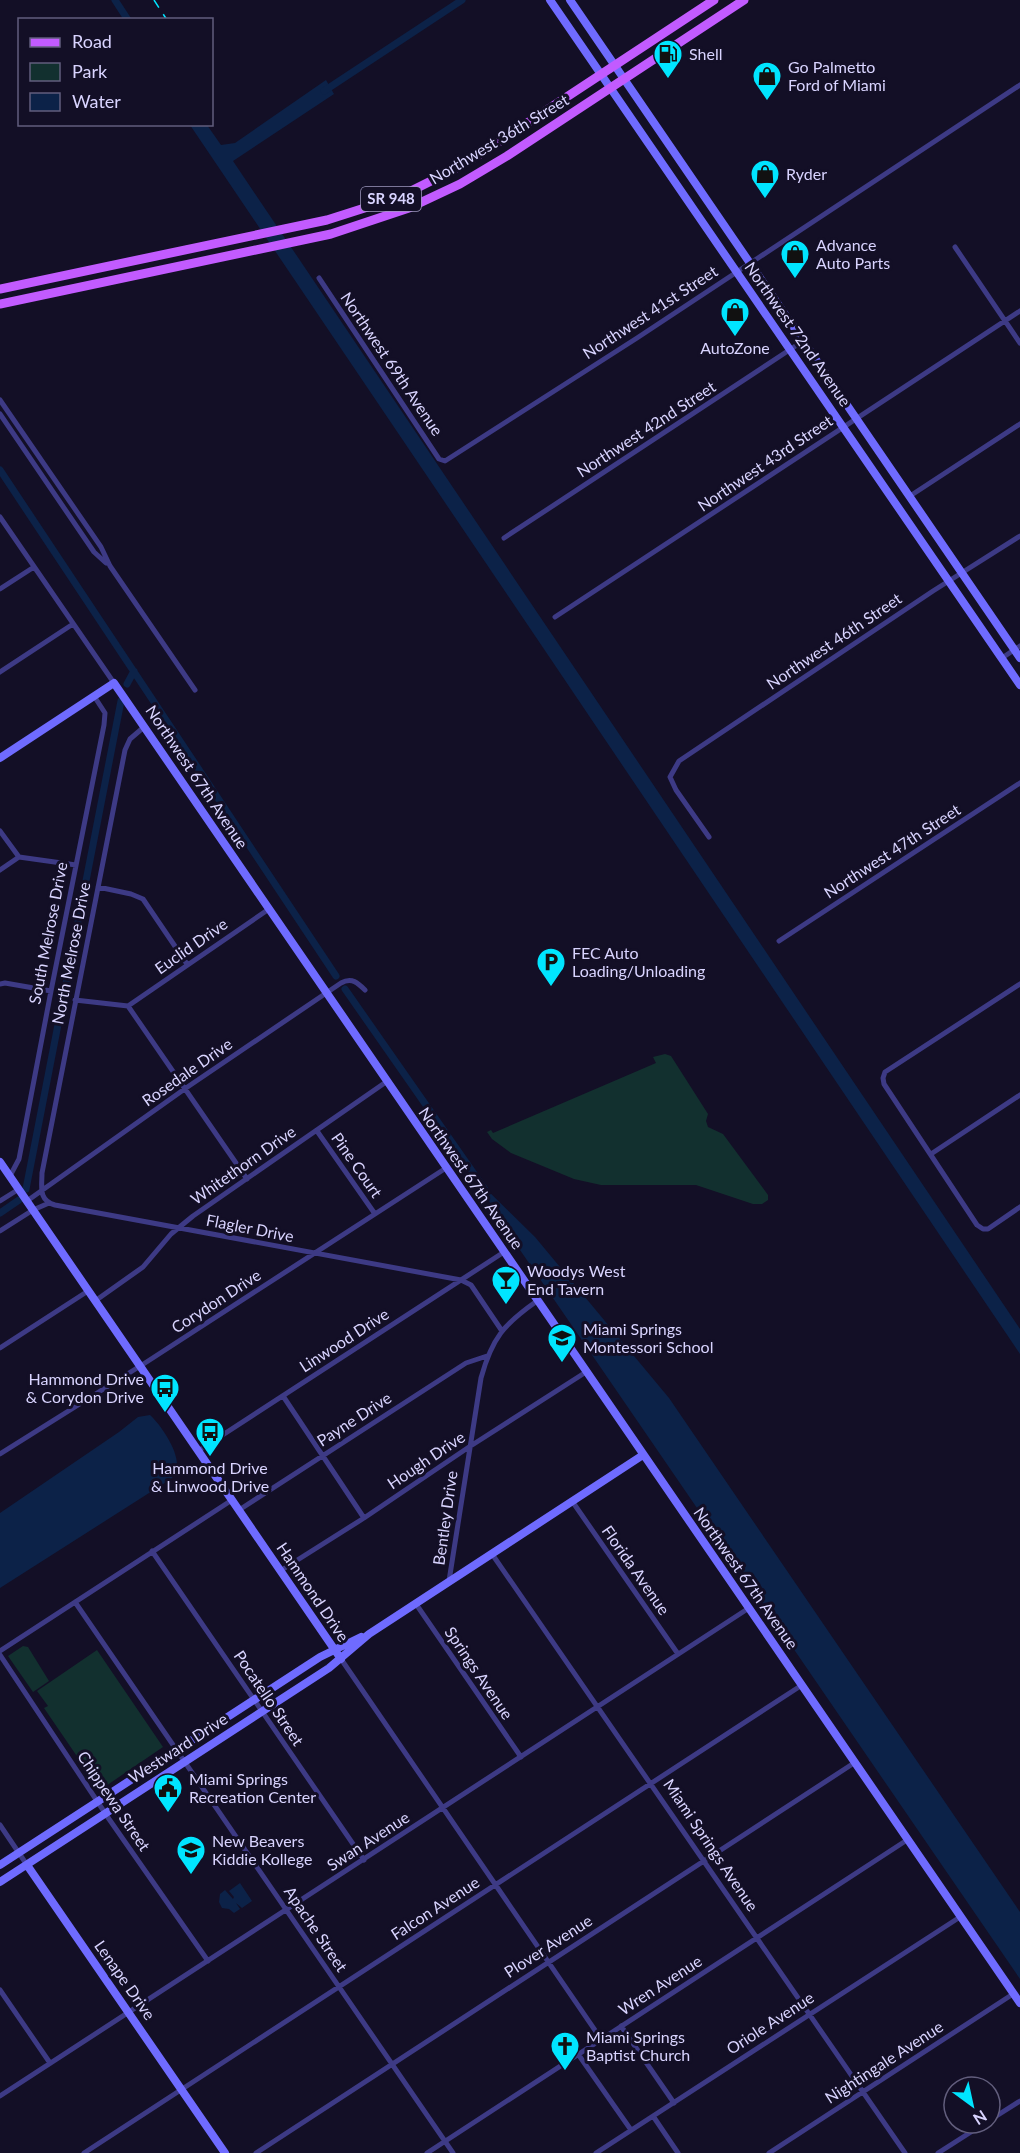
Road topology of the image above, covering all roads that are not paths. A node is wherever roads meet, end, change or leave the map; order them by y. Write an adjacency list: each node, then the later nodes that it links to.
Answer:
1 (550, 0): 6 (street, Northwest 72nd Avenue)
2 (570, 0): 5 (street, Northwest 72nd Avenue)
3 (714, 0): 5 (main road, Northwest 36th Street / SR 948)
4 (744, 0): 7 (main road, Northwest 36th Street / SR 948)
5 (614, 65): 6 (main road, Northwest 36th Street / SR 948); 7 (street, Northwest 72nd Avenue)
6 (601, 73): 9 (street, Northwest 72nd Avenue); 14 (main road, Northwest 36th Street / SR 948)
7 (624, 79): 9 (main road, Northwest 36th Street / SR 948); 11 (street, Northwest 72nd Avenue)
8 (1020, 85): 11 (street, Northwest 41st Street)
9 (611, 88): 12 (street, Northwest 72nd Avenue); 15 (main road, Northwest 36th Street / SR 948)
10 (955, 247): 17 (street)
11 (749, 263): 12 (street, Northwest 41st Street); 18 (street, Northwest 72nd Avenue)
12 (736, 271): 20 (street, Northwest 72nd Avenue); 26 (street, Northwest 41st Street)
13 (319, 278): 26 (street, Northwest 69th Avenue)
14 (0, 289)
15 (0, 304)
16 (1020, 311): 17 (street, Northwest 43rd Street)
17 (1005, 321): 19 (street); 23 (street, Northwest 43rd Street)
18 (803, 341): 20 (street, Northwest 42nd Street); 23 (street, Northwest 72nd Avenue)
19 (1020, 343)
20 (791, 349): 25 (street, Northwest 72nd Avenue); 31 (street, Northwest 42nd Street)
21 (0, 400): 32 (street)
22 (0, 414): 32 (street)
23 (856, 418): 25 (street, Northwest 43rd Street); 27 (street, Northwest 72nd Avenue)
24 (1020, 424): 27 (street)
25 (844, 426): 28 (street, Northwest 72nd Avenue); 37 (street, Northwest 43rd Street)
26 (445, 461)
27 (910, 496): 28 (street); 34 (street, Northwest 72nd Avenue)
28 (904, 514): 35 (street, Northwest 72nd Avenue)
29 (0, 517): 33 (street, Northwest 67th Avenue)
30 (1020, 536): 34 (street, Northwest 46th Street)
31 (504, 538)
32 (110, 566): 45 (street)
33 (34, 567): 36 (street); 38 (street, Northwest 67th Avenue)
34 (962, 573): 35 (street, Northwest 46th Street); 39 (street, Northwest 72nd Avenue)
35 (950, 581): 40 (street, Northwest 72nd Avenue); 51 (street, Northwest 46th Street)
36 (0, 590)
37 (555, 617)
38 (73, 624): 42 (street); 43 (street, Northwest 67th Avenue)
39 (1017, 648): 40 (street); 41 (street, Northwest 72nd Avenue)
40 (1002, 658): 44 (street, Northwest 72nd Avenue)
41 (1020, 658)
42 (0, 672)
43 (114, 683): 46 (street); 47 (street, Northwest 67th Avenue)
44 (1020, 685)
45 (195, 690)
46 (94, 696): 48 (street); 53 (street, South Melrose Drive)
47 (144, 728): 55 (street, North Melrose Drive); 56 (street, Northwest 67th Avenue)
48 (0, 758)
49 (1020, 783): 57 (street, Northwest 47th Street)
50 (0, 831): 52 (street)
51 (709, 837)
52 (19, 857): 53 (street); 54 (street)
53 (76, 865): 62 (street, South Melrose Drive)
54 (0, 870)
55 (98, 886): 58 (street); 64 (street, North Melrose Drive)
56 (269, 909): 58 (street, Euclid Drive); 63 (street, Northwest 67th Avenue)
57 (779, 941)
58 (188, 964): 65 (street, Euclid Drive)
59 (0, 984): 62 (street)
60 (1020, 984): 70 (street)
61 (365, 990): 63 (street, Rosedale Drive)
62 (51, 991): 74 (street, South Melrose Drive)
63 (325, 993): 66 (street, Northwest 67th Avenue); 67 (street, Rosedale Drive)
64 (75, 1000): 65 (street); 73 (street, North Melrose Drive)
65 (128, 1006): 67 (street)
66 (386, 1082): 69 (street, Whitethorn Drive); 72 (street, Northwest 67th Avenue)
67 (186, 1088): 75 (street); 76 (street, Rosedale Drive)
68 (1020, 1095): 70 (street)
69 (317, 1131): 75 (street, Whitethorn Drive); 84 (street, Pine Court)
70 (931, 1154): 82 (street)
71 (0, 1162): 74 (street, Hammond Drive)
72 (446, 1168): 84 (street, Corydon Drive); 87 (street, Northwest 67th Avenue)
73 (42, 1173): 76 (street); 78 (street, North Melrose Drive)
74 (9, 1176): 77 (street, Hammond Drive)
75 (247, 1179): 85 (street, Whitethorn Drive)
76 (56, 1181): 78 (street, Rosedale Drive)
77 (18, 1189): 79 (street); 80 (street, Hammond Drive)
78 (41, 1191): 80 (street, Rosedale Drive); 81 (street)
79 (0, 1201)
80 (27, 1201): 83 (street, Hammond Drive)
81 (49, 1203): 83 (street); 85 (street, Flagler Drive)
82 (1020, 1208)
83 (33, 1209): 86 (street); 90 (street, Hammond Drive)
84 (375, 1214): 88 (street, Corydon Drive)
85 (180, 1228): 88 (street, Flagler Drive); 91 (street, Whitethorn Drive)
86 (0, 1231)
87 (504, 1252): 89 (street, Linwood Drive); 92 (street, Northwest 67th Avenue)
88 (313, 1254): 89 (street, Flagler Drive); 96 (street, Corydon Drive)
89 (461, 1280): 93 (street); 98 (street, Linwood Drive)
90 (88, 1291): 91 (street, Hammond Drive); 94 (street)
91 (95, 1301): 96 (street, Hammond Drive)
92 (537, 1301): 93 (street, Bentley Drive); 97 (street, Northwest 67th Avenue)
93 (502, 1331): 95 (street, Bentley Drive)
94 (0, 1348)
95 (487, 1356): 99 (street, Bentley Drive); 103 (street, Payne Drive)
96 (140, 1366): 100 (street, Hammond Drive); 101 (street, Corydon Drive)
97 (586, 1372): 99 (street, Hough Drive); 102 (street, Northwest 67th Avenue)
98 (283, 1396): 100 (street, Linwood Drive); 103 (street)
99 (469, 1447): 107 (street, Hough Drive); 111 (street, Bentley Drive)
100 (198, 1451): 104 (street, Hammond Drive)
101 (0, 1454)
102 (643, 1455): 105 (street, Westward Drive); 114 (street, Northwest 67th Avenue)
103 (323, 1456): 106 (street, Payne Drive); 107 (street)
104 (232, 1500): 106 (street, Hammond Drive); 108 (street)
105 (572, 1501): 109 (street, Westward Drive); 118 (street, Florida Avenue)
106 (239, 1510): 110 (street, Hammond Drive)
107 (364, 1518): 110 (street, Hough Drive)
108 (153, 1551): 112 (street); 121 (street, Pocatello Street)
109 (492, 1554): 111 (street, Westward Drive); 122 (street, Miami Springs Avenue)
110 (280, 1571): 116 (street, Hammond Drive)
111 (449, 1581): 113 (street, Westward Drive)
112 (75, 1602): 117 (street); 124 (street, Apache Street)
113 (416, 1604): 115 (street, Westward Drive); 125 (street, Springs Avenue)
114 (749, 1608): 118 (street, Swan Avenue); 120 (street, Northwest 67th Avenue)
115 (369, 1634): 116 (street, Westward Drive); 119 (street, Westward Drive)
116 (334, 1649): 119 (street, Hammond Drive); 121 (street, Westward Drive)
117 (0, 1653): 129 (street, Chippewa Street)
118 (678, 1654): 122 (street, Swan Avenue)
119 (341, 1659): 123 (street, Westward Drive); 130 (street, Hammond Drive)
120 (802, 1685): 127 (street, Northwest 67th Avenue); 128 (street, Falcon Avenue)
121 (254, 1700): 123 (street, Pocatello Street); 124 (street, Westward Drive)
122 (599, 1707): 125 (street, Swan Avenue); 128 (street, Miami Springs Avenue)
123 (262, 1711): 126 (street, Westward Drive); 135 (street, Pocatello Street)
124 (176, 1751): 126 (street, Apache Street); 129 (street, Westward Drive)
125 (521, 1757): 130 (street, Swan Avenue)
126 (183, 1762): 131 (street, Westward Drive); 141 (street, Apache Street)
127 (854, 1763): 133 (street, Northwest 67th Avenue); 136 (street, Plover Avenue)
128 (652, 1784): 136 (street, Miami Springs Avenue); 140 (street, Falcon Avenue)
129 (98, 1802): 131 (street, Chippewa Street); 134 (street, Westward Drive)
130 (443, 1809): 135 (street, Swan Avenue); 140 (street, Hammond Drive)
131 (106, 1814): 137 (street, Westward Drive); 144 (street, Chippewa Street)
132 (0, 1825): 134 (street, Lenape Drive)
133 (907, 1840): 142 (street, Northwest 67th Avenue); 143 (street, Wren Avenue)
134 (19, 1853): 137 (street, Lenape Drive); 138 (street, Westward Drive)
135 (364, 1860): 141 (street, Swan Avenue)
136 (705, 1861): 143 (street, Miami Springs Avenue); 145 (street, Plover Avenue)
137 (27, 1864): 139 (street, Westward Drive); 150 (street, Lenape Drive)
138 (0, 1865)
139 (0, 1882)
140 (495, 1884): 145 (street, Hammond Drive); 146 (street, Falcon Avenue)
141 (288, 1910): 144 (street, Swan Avenue); 146 (street, Apache Street)
142 (960, 1917): 148 (street, Northwest 67th Avenue); 151 (street, Oriole Avenue)
143 (758, 1938): 151 (street, Miami Springs Avenue); 152 (street, Wren Avenue)
144 (208, 1961): 150 (street, Swan Avenue)
145 (548, 1962): 153 (street, Hammond Drive); 156 (street, Plover Avenue)
146 (338, 1987): 156 (street, Apache Street); 157 (street, Falcon Avenue)
147 (0, 1990): 155 (street)
148 (1013, 1994): 149 (street, Northwest 67th Avenue); 158 (street, Nightingale Avenue)
149 (1020, 2003)
150 (129, 2012): 155 (street, Swan Avenue); 157 (street, Lenape Drive)
151 (810, 2013): 158 (street, Miami Springs Avenue); 161 (street, Oriole Avenue)
152 (621, 2026): 153 (street, Wren Avenue); 161 (street)
153 (601, 2039): 154 (street, Wren Avenue)
154 (578, 2054): 164 (street); 166 (street, Wren Avenue)
155 (50, 2063): 159 (street, Swan Avenue)
156 (393, 2065): 166 (street, Apache Street); 169 (street, Plover Avenue)
157 (182, 2089): 167 (street, Falcon Avenue); 168 (street, Lenape Drive)
158 (863, 2091): 174 (street, Nightingale Avenue); 175 (street, Miami Springs Avenue)
159 (0, 2096)
160 (1020, 2101): 162 (street)
161 (674, 2103): 163 (street, Oriole Avenue)
162 (1002, 2112)
163 (652, 2116): 164 (street, Oriole Avenue); 173 (street)
164 (630, 2130): 172 (street, Oriole Avenue)
165 (966, 2135): 176 (street)
166 (445, 2141): 170 (street, Wren Avenue); 171 (street, Apache Street)
167 (84, 2153)
168 (225, 2153)
169 (256, 2153)
170 (427, 2153)
171 (453, 2153)
172 (596, 2153)
173 (678, 2153)
174 (769, 2153)
175 (905, 2153)
176 (938, 2153)

